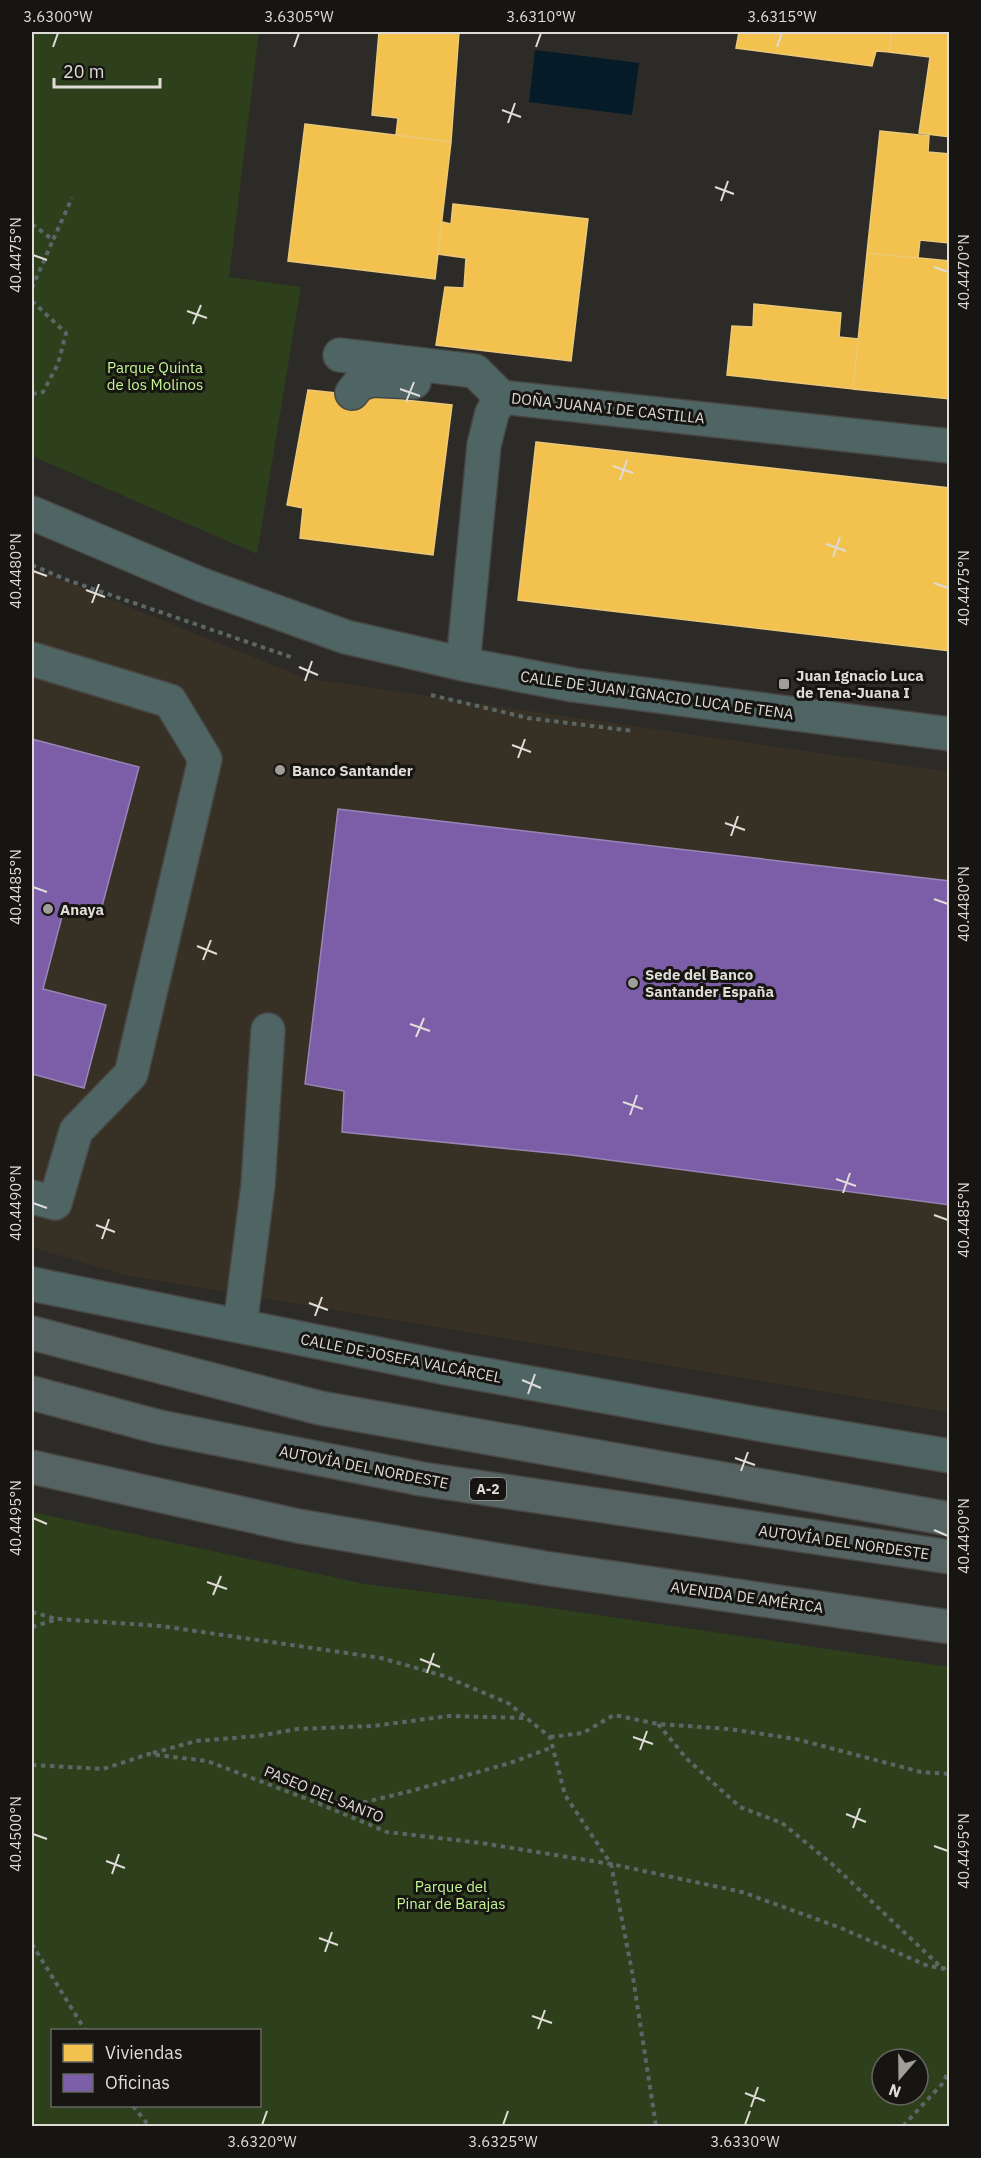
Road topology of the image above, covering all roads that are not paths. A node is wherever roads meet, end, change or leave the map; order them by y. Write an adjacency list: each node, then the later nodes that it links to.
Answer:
1 (340, 354): 3 (street)
2 (352, 393): 3 (street)
3 (501, 397): 4 (street, DOÑA JUANA I DE CASTILLA); 7 (street, DOÑA JUANA I DE CASTILLA)
4 (950, 446)
5 (32, 513): 7 (street, CALLE DE JUAN IGNACIO LUCA DE TENA)
6 (32, 659): 10 (street)
7 (464, 664): 8 (street, CALLE DE JUAN IGNACIO LUCA DE TENA)
8 (950, 734)
9 (268, 1030): 12 (street)
10 (32, 1197)
11 (32, 1284): 12 (street, CALLE DE JOSEFA VALCÁRCEL)
12 (240, 1326): 15 (street, CALLE DE JOSEFA VALCÁRCEL)
13 (32, 1333): 17 (highway)
14 (32, 1393): 18 (highway, AUTOVÍA DEL NORDESTE / A-2)
15 (950, 1456)
16 (32, 1467): 19 (highway, AVENIDA DE AMÉRICA)
17 (950, 1520)
18 (950, 1557)
19 (950, 1628)

